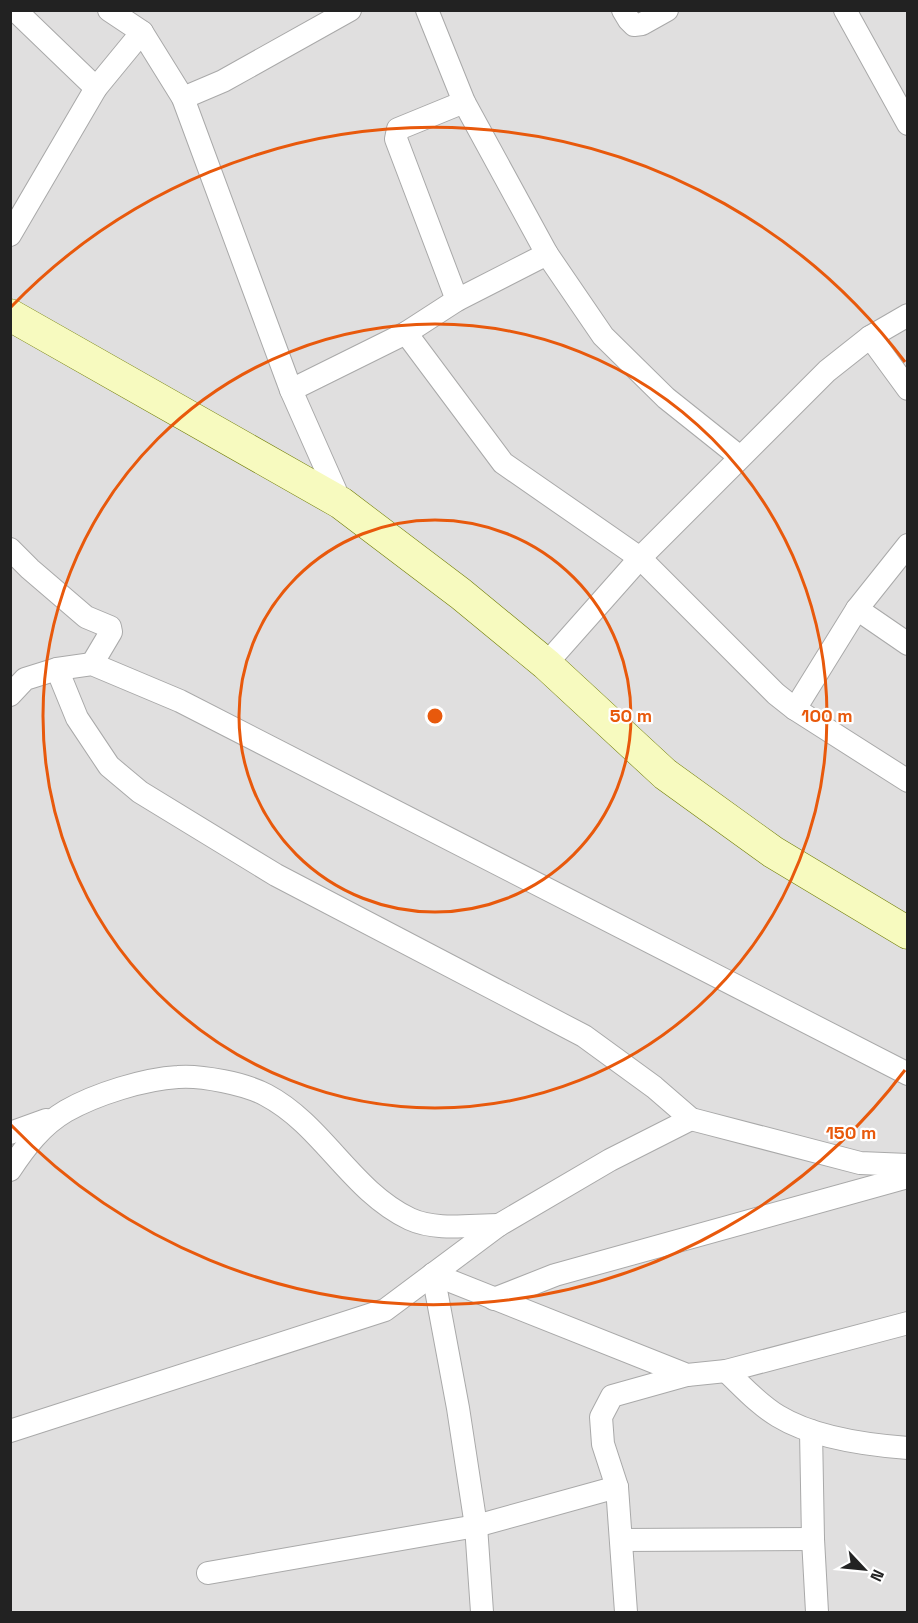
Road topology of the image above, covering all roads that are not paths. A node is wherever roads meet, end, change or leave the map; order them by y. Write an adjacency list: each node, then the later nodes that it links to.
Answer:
1 (15, 10): 9 (street)
2 (109, 10): 8 (street)
3 (350, 10): 10 (street)
4 (427, 10): 11 (street)
5 (624, 10): 6 (street)
6 (667, 10)
7 (845, 10): 12 (street)
8 (142, 32): 9 (street); 10 (street)
9 (96, 88): 13 (street)
10 (183, 98): 21 (street)
11 (464, 102): 14 (street); 15 (street)
12 (905, 111)
13 (10, 235)
14 (547, 254): 15 (street); 22 (street)
15 (457, 300): 18 (street)
16 (10, 315): 23 (main road)
17 (908, 315): 19 (street)
18 (406, 333): 21 (street); 26 (street)
19 (870, 337): 20 (street); 22 (street)
20 (908, 389)
21 (291, 390): 23 (street)
22 (740, 457): 26 (street)
23 (341, 503): 30 (main road)
24 (908, 545): 27 (street)
25 (10, 549): 29 (street)
26 (640, 558): 30 (street); 33 (street)
27 (857, 609): 28 (street); 33 (street)
28 (908, 644)
29 (93, 664): 31 (street); 36 (street)
30 (546, 664): 35 (main road)
31 (57, 669): 32 (street); 38 (street)
32 (15, 681)
33 (795, 709): 34 (street)
34 (908, 781)
35 (908, 933)
36 (908, 1074)
37 (65, 1112): 39 (street); 41 (street); 43 (street)
38 (691, 1119): 40 (street); 43 (street)
39 (10, 1133)
40 (908, 1165)
41 (10, 1170)
42 (908, 1177): 45 (street)
43 (499, 1225): 44 (street)
44 (433, 1274): 45 (street); 49 (street); 53 (street)
45 (494, 1299): 48 (street)
46 (908, 1323): 47 (street)
47 (726, 1371): 48 (street); 50 (street)
48 (687, 1375): 52 (street)
49 (10, 1431)
50 (811, 1431): 51 (street); 54 (street)
51 (908, 1448)
52 (617, 1487): 53 (street); 55 (street)
53 (476, 1526): 56 (street); 57 (street)
54 (813, 1539): 55 (street); 59 (street)
55 (621, 1540): 58 (street)
56 (208, 1573)
57 (482, 1612)
58 (626, 1612)
59 (817, 1612)

